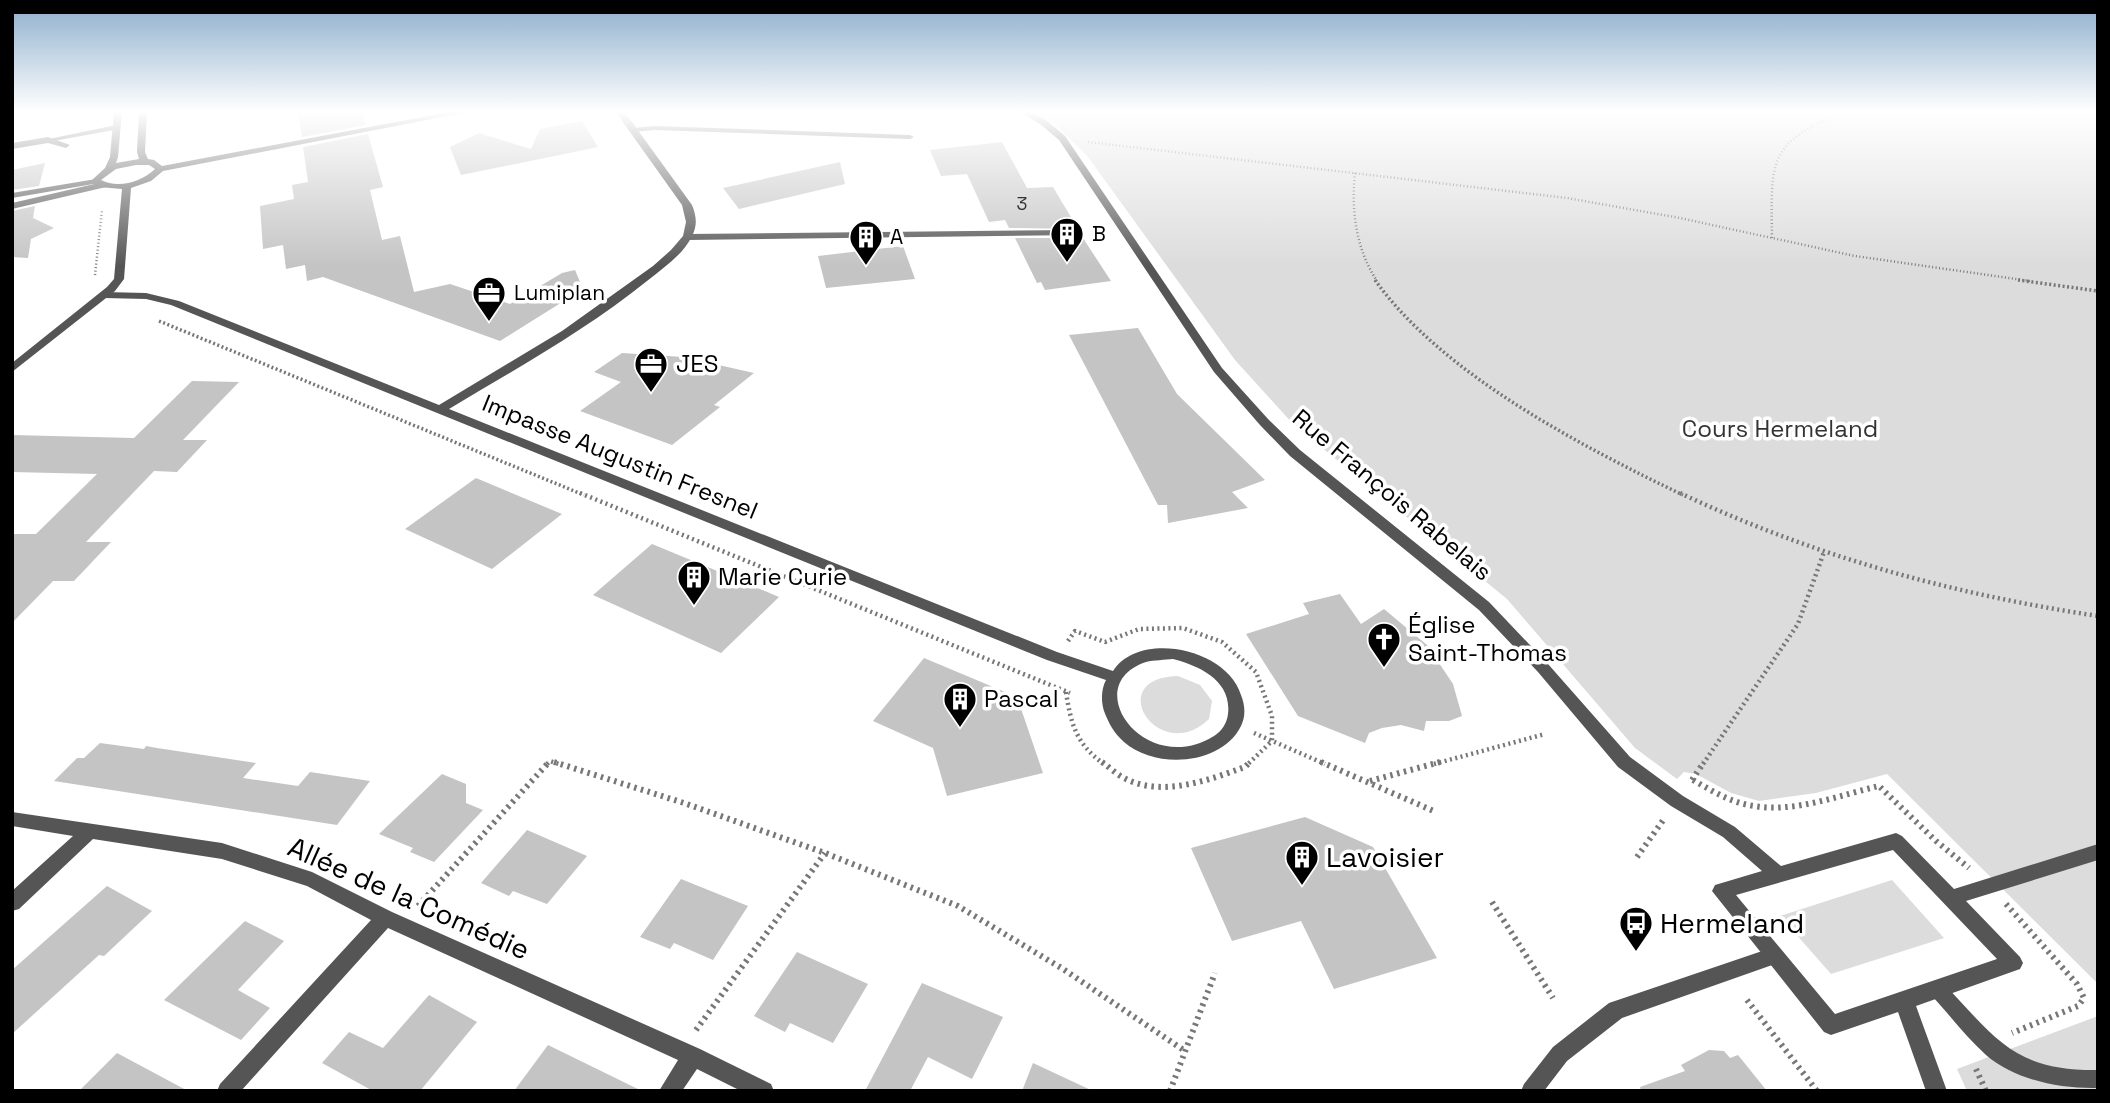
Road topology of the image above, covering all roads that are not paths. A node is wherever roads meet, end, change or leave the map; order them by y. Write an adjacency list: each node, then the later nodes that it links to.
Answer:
1 (112, 162): 7 (street)
2 (142, 162): 7 (street)
3 (147, 162): 8 (street)
4 (195, 162): 8 (street)
5 (656, 162): 14 (street)
6 (1078, 162): 22 (street, Rue François Rabelais)
7 (109, 169): 9 (street)
8 (160, 169): 10 (street)
9 (100, 183): 10 (street); 11 (lane); 12 (street)
10 (127, 185): 15 (street)
11 (12, 196)
12 (12, 206)
13 (1075, 233): 14 (lane)
14 (687, 237): 17 (street)
15 (104, 295): 16 (street); 17 (street, Impasse Augustin Fresnel)
16 (12, 369)
17 (440, 409): 18 (street, Impasse Augustin Fresnel)
18 (1114, 677): 18 (street)
19 (12, 819): 20 (street, Allée de la Comédie)
20 (91, 830): 24 (street); 25 (street, Allée de la Comédie)
21 (2098, 852): 23 (street)
22 (1778, 874): 23 (street); 26 (street)
23 (1951, 898): 27 (street)
24 (12, 903)
25 (393, 921): 29 (street, Allée de la Comédie); 31 (street)
26 (1774, 956): 28 (street); 34 (street)
27 (1937, 989): 28 (street); 30 (lane)
28 (1904, 1000): 35 (street)
29 (687, 1053): 32 (street); 33 (street, Allée de la Comédie)
30 (2098, 1079)
31 (227, 1091)
32 (669, 1091)
33 (764, 1091)
34 (1531, 1091)
35 (1937, 1091)

